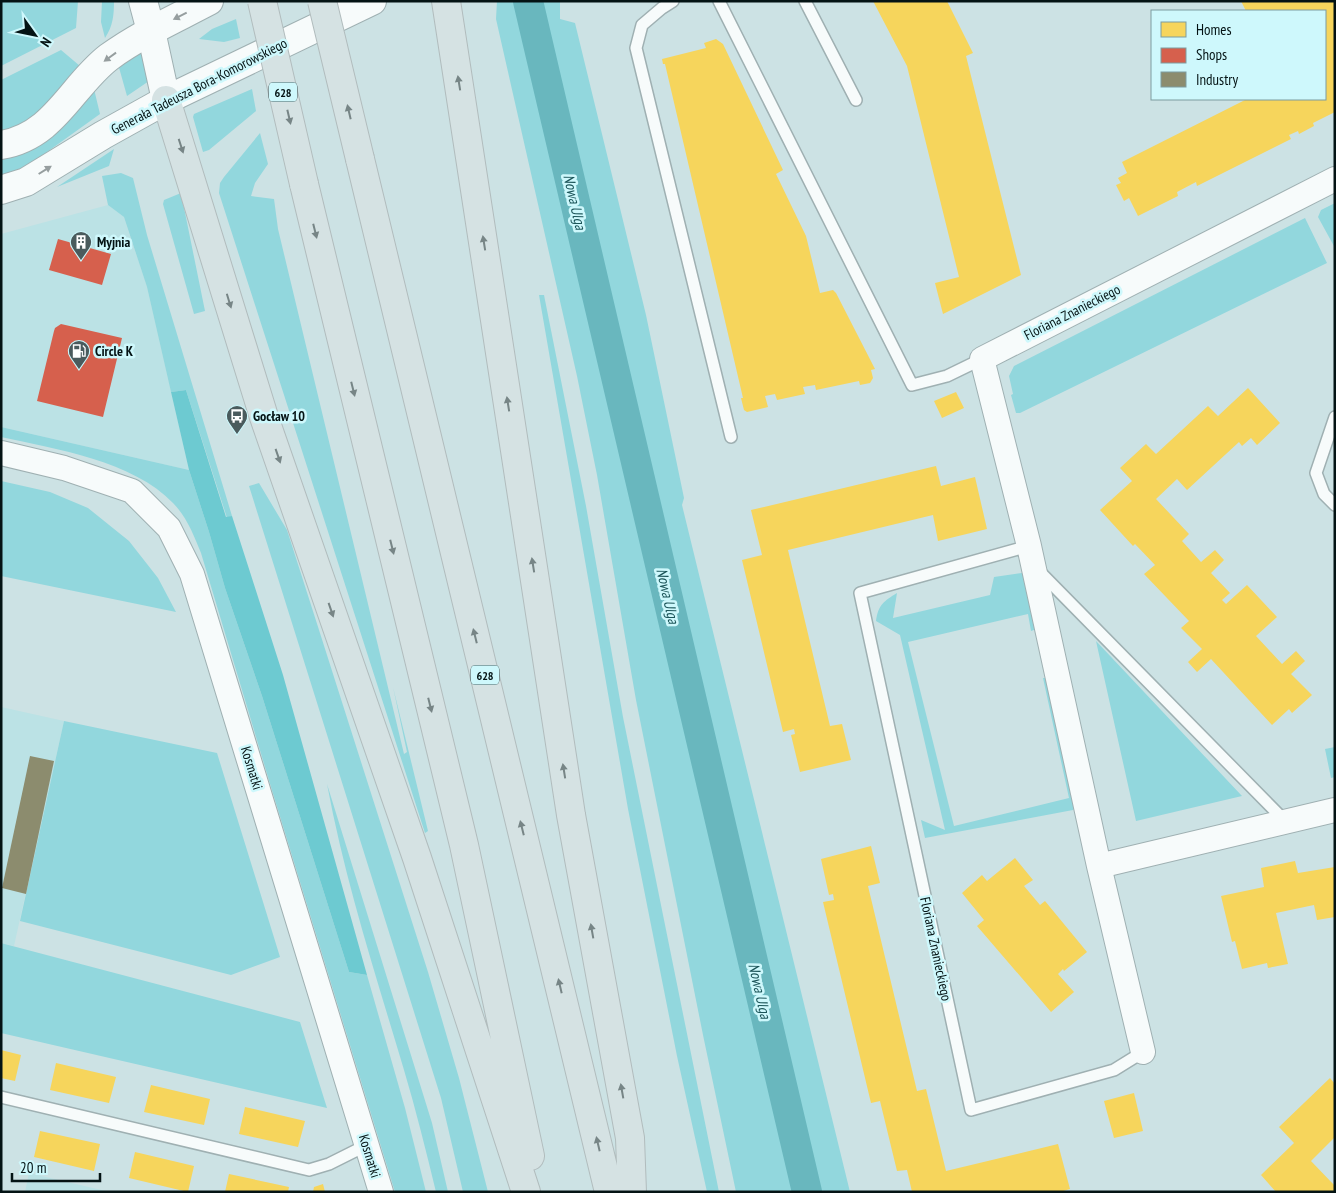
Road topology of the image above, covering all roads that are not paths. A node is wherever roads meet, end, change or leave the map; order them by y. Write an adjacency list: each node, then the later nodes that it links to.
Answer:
1 (143, 1): 10 (street)
2 (209, 1): 10 (street, one-way to 10)
3 (262, 1): 30 (main road, 628, one-way to 30, bridge)
4 (322, 1): 31 (main road, 628, one-way to 4, bridge)
5 (372, 1): 11 (street, Generała Tadeusza Bora-Komorowskiego)
6 (446, 1): 32 (main road, one-way to 6)
7 (673, 1): 18 (lane)
8 (720, 1): 16 (lane)
9 (805, 1): 12 (lane)
10 (151, 31): 11 (street); 13 (street, one-way to 13)
11 (166, 100): 15 (street, Generała Tadeusza Bora-Komorowskiego, one-way to 11); 29 (main road, one-way to 29)
12 (856, 100)
13 (1, 145)
14 (1335, 179): 16 (street, Floriana Znanieckiego)
15 (1, 190)
16 (982, 358): 21 (street, Floriana Znanieckiego)
17 (1335, 417): 20 (lane)
18 (731, 436)
19 (1, 453): 27 (street, Kosmatki)
20 (1335, 505)
21 (1031, 556): 23 (lane); 24 (street, Floriana Znanieckiego); 25 (lane, Floriana Znanieckiego)
22 (1335, 810): 23 (street)
23 (1286, 822): 24 (street)
24 (1099, 866): 25 (street, Floriana Znanieckiego)
25 (1143, 1052)
26 (1, 1097): 27 (lane)
27 (367, 1145): 28 (street, Kosmatki)
28 (381, 1192)
29 (526, 1192)
30 (538, 1192)
31 (609, 1192)
32 (632, 1192)

